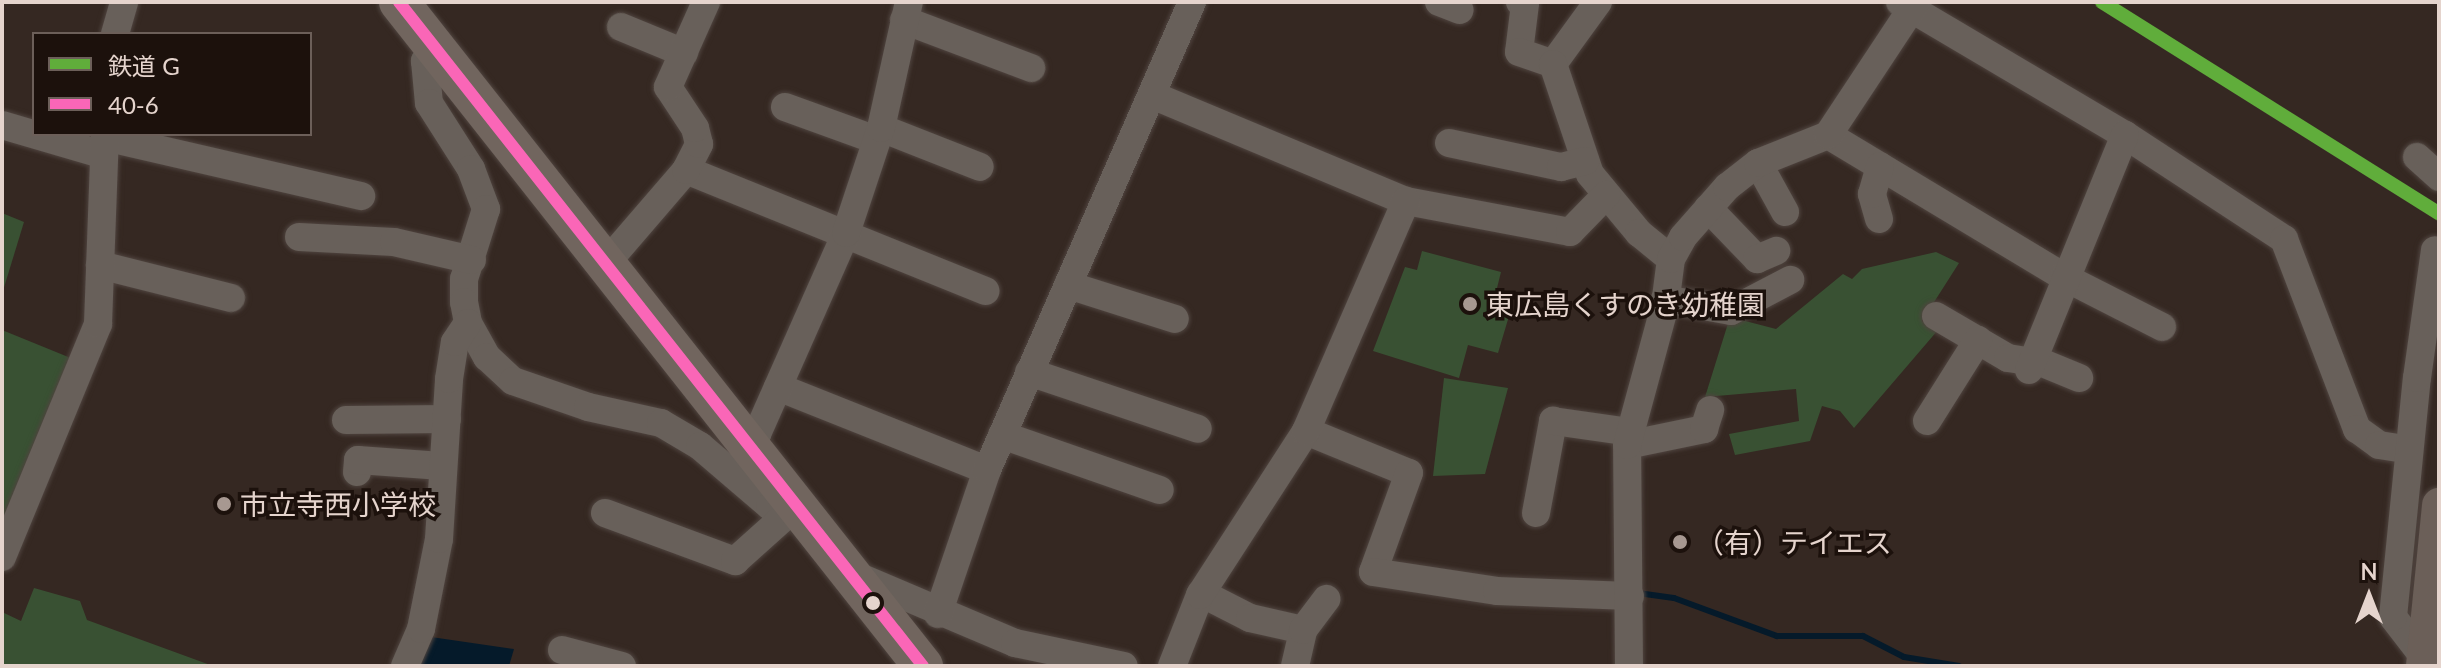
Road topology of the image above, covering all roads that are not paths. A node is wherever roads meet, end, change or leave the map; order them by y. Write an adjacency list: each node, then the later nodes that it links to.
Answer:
1 (124, 2): 10 (street)
2 (399, 2): 11 (highway)
3 (706, 2): 12 (street)
4 (1192, 2): 15 (street)
5 (1520, 2): 13 (street)
6 (1598, 2): 13 (street)
7 (1909, 4): 20 (street); 21 (street)
8 (907, 11): 14 (street); 19 (street)
9 (621, 27): 12 (street)
10 (116, 32)
11 (438, 49): 43 (street); 44 (highway)
12 (684, 53): 30 (street)
13 (1553, 64): 26 (street)
14 (1031, 68)
15 (1152, 95): 33 (street); 48 (street)
16 (785, 107): 19 (street)
17 (2, 125): 18 (street)
18 (32, 130)
19 (878, 134): 29 (street); 37 (street)
20 (1828, 135): 27 (street); 28 (street)
21 (2125, 135): 46 (street); 71 (street)
22 (69, 136): 23 (street)
23 (105, 142): 39 (street); 45 (street)
24 (1449, 143): 26 (street)
25 (2417, 157): 31 (street)
26 (1585, 161): 32 (street)
27 (1758, 163): 34 (street); 35 (street)
28 (1880, 166): 36 (street); 46 (street)
29 (980, 167)
30 (686, 170): 37 (street); 44 (street)
31 (2439, 177)
32 (1606, 195): 33 (street); 42 (street)
33 (1406, 201): 67 (street)
34 (1708, 208): 41 (street); 42 (street)
35 (1785, 212)
36 (1879, 219)
37 (846, 233): 49 (street); 61 (street)
38 (299, 237): 39 (street)
39 (349, 241): 43 (street)
40 (2435, 250): 52 (street)
41 (1776, 251)
42 (1671, 259): 51 (street)
43 (472, 260): 55 (street)
44 (607, 262): 70 (highway)
45 (100, 265): 50 (street); 80 (street)
46 (2064, 277): 56 (street); 58 (street)
47 (1790, 280): 51 (street)
48 (1068, 285): 54 (street); 59 (street)
49 (986, 291)
50 (231, 298)
51 (1665, 299): 69 (street)
52 (2432, 312): 71 (street)
53 (1936, 316): 57 (street)
54 (1175, 319)
55 (468, 323): 63 (street); 77 (street)
56 (2162, 327)
57 (1978, 340): 58 (street); 65 (street)
58 (2031, 364): 60 (street)
59 (1029, 372): 66 (street); 68 (street)
60 (2079, 378)
61 (778, 387): 70 (street); 73 (street)
62 (1710, 410): 69 (street)
63 (447, 419): 64 (street); 72 (street)
64 (346, 420)
65 (1927, 421)
66 (1198, 429)
67 (1306, 431): 82 (street); 83 (street)
68 (1002, 435): 73 (street); 75 (street)
69 (1629, 439): 79 (street); 83 (street)
70 (747, 440): 77 (highway)
71 (2409, 450): 88 (street)
72 (442, 466): 74 (street); 90 (street)
73 (987, 470): 85 (street)
74 (357, 472)
75 (1160, 490)
76 (2439, 505): 88 (main road)
77 (794, 508): 78 (street); 81 (highway)
78 (605, 513)
79 (1536, 513)
80 (2, 557)
81 (843, 569): 85 (street); 89 (highway)
82 (1201, 593): 86 (street); 93 (street)
83 (1630, 596): 95 (street)
84 (1326, 599): 86 (street)
85 (938, 614): 92 (street)
86 (1303, 630): 94 (street)
87 (562, 650): 91 (street)
88 (2428, 654)
89 (918, 664)
90 (405, 666)
91 (622, 666)
92 (1124, 666)
93 (1172, 666)
94 (1295, 666)
95 (1629, 666)

